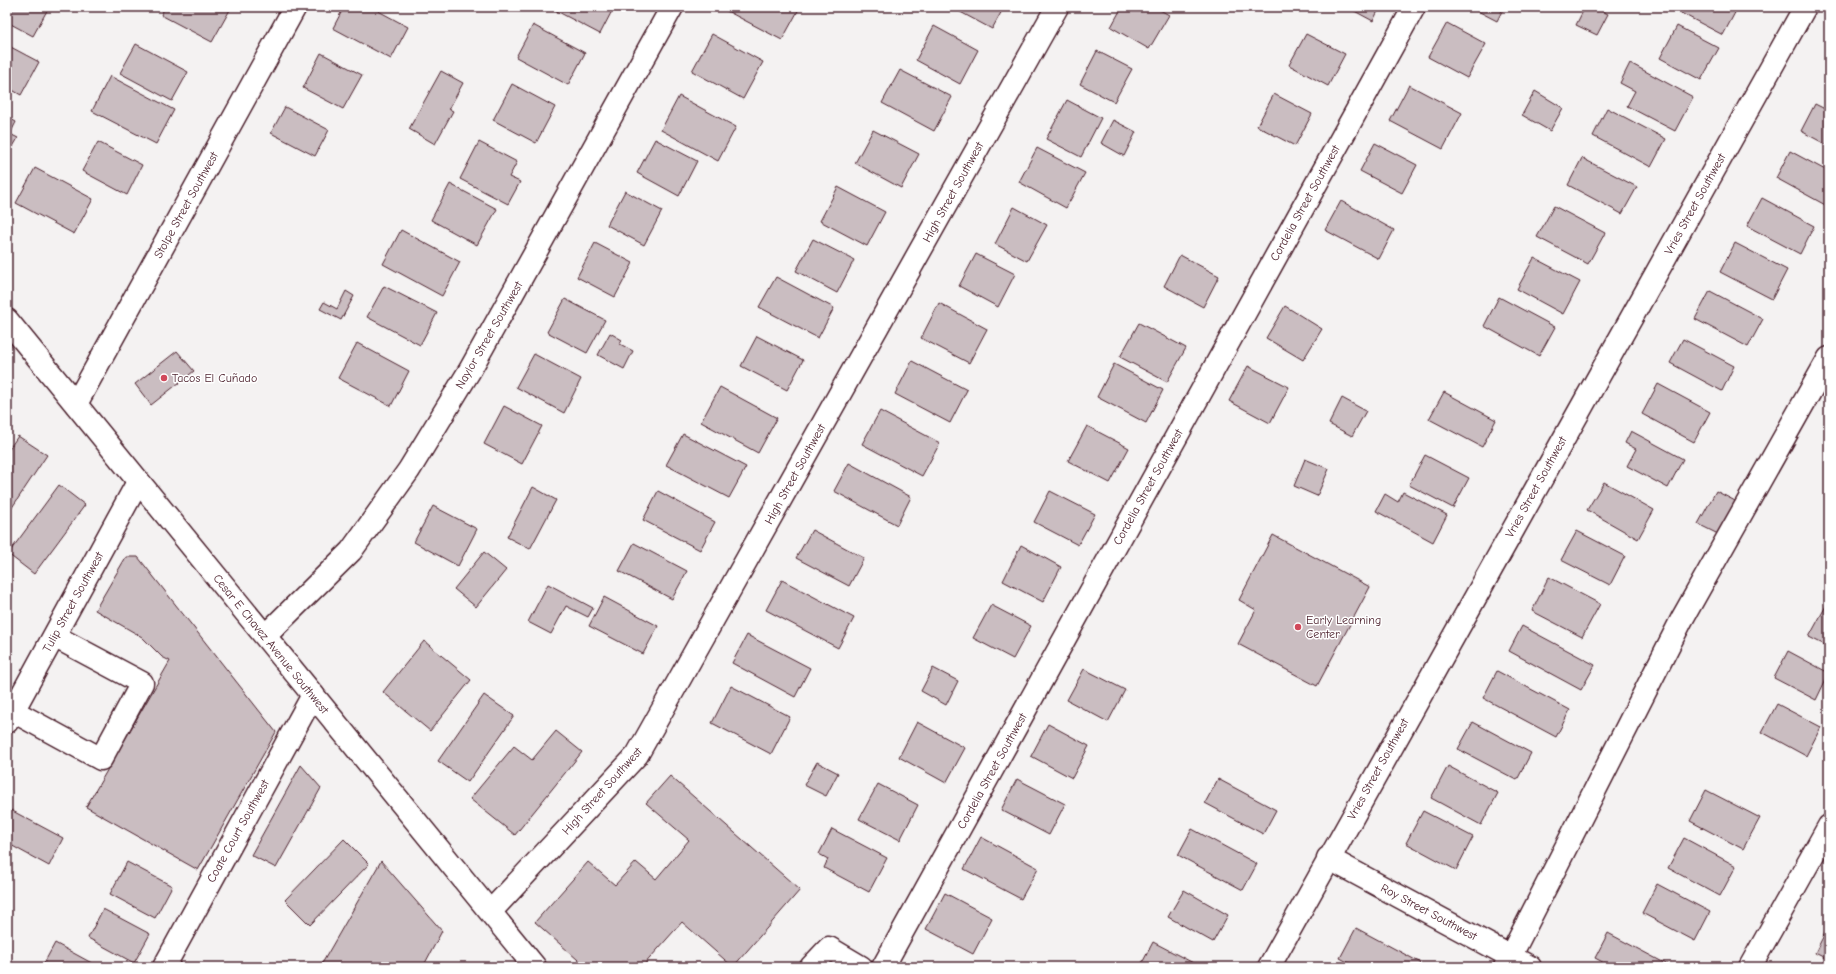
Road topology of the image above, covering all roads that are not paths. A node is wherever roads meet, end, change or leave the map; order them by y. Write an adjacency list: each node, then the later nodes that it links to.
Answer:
1 (295, 7): 8 (street, Stolpe Street Southwest)
2 (672, 7): 10 (street, Naylor Street Southwest)
3 (1057, 7): 16 (street, High Street Southwest)
4 (1414, 7): 22 (street, Cordelia Street Southwest)
5 (1805, 7): 15 (street, Vries Street Southwest)
6 (7, 320): 8 (street, Cesar E Chavez Avenue Southwest)
7 (1829, 358): 17 (street)
8 (76, 404): 9 (street, Cesar E Chavez Avenue Southwest)
9 (138, 482): 10 (street, Cesar E Chavez Avenue Southwest); 11 (street, Tulip Street Southwest)
10 (266, 635): 12 (street, Cesar E Chavez Avenue Southwest)
11 (54, 636): 13 (street, Tulip Street Southwest); 13 (street)
12 (313, 695): 16 (street, Cesar E Chavez Avenue Southwest); 18 (street, Coate Court Southwest)
13 (10, 716)
14 (1829, 826): 25 (street)
15 (1328, 858): 17 (street, Roy Street Southwest); 23 (street, Vries Street Southwest)
16 (491, 911): 19 (street, Cesar E Chavez Avenue Southwest)
17 (1508, 962): 24 (street, Roy Street Southwest)
18 (164, 967)
19 (535, 967)
20 (811, 967): 21 (street)
21 (861, 967)
22 (883, 967)
23 (1269, 967)
24 (1530, 967)
25 (1750, 967)

